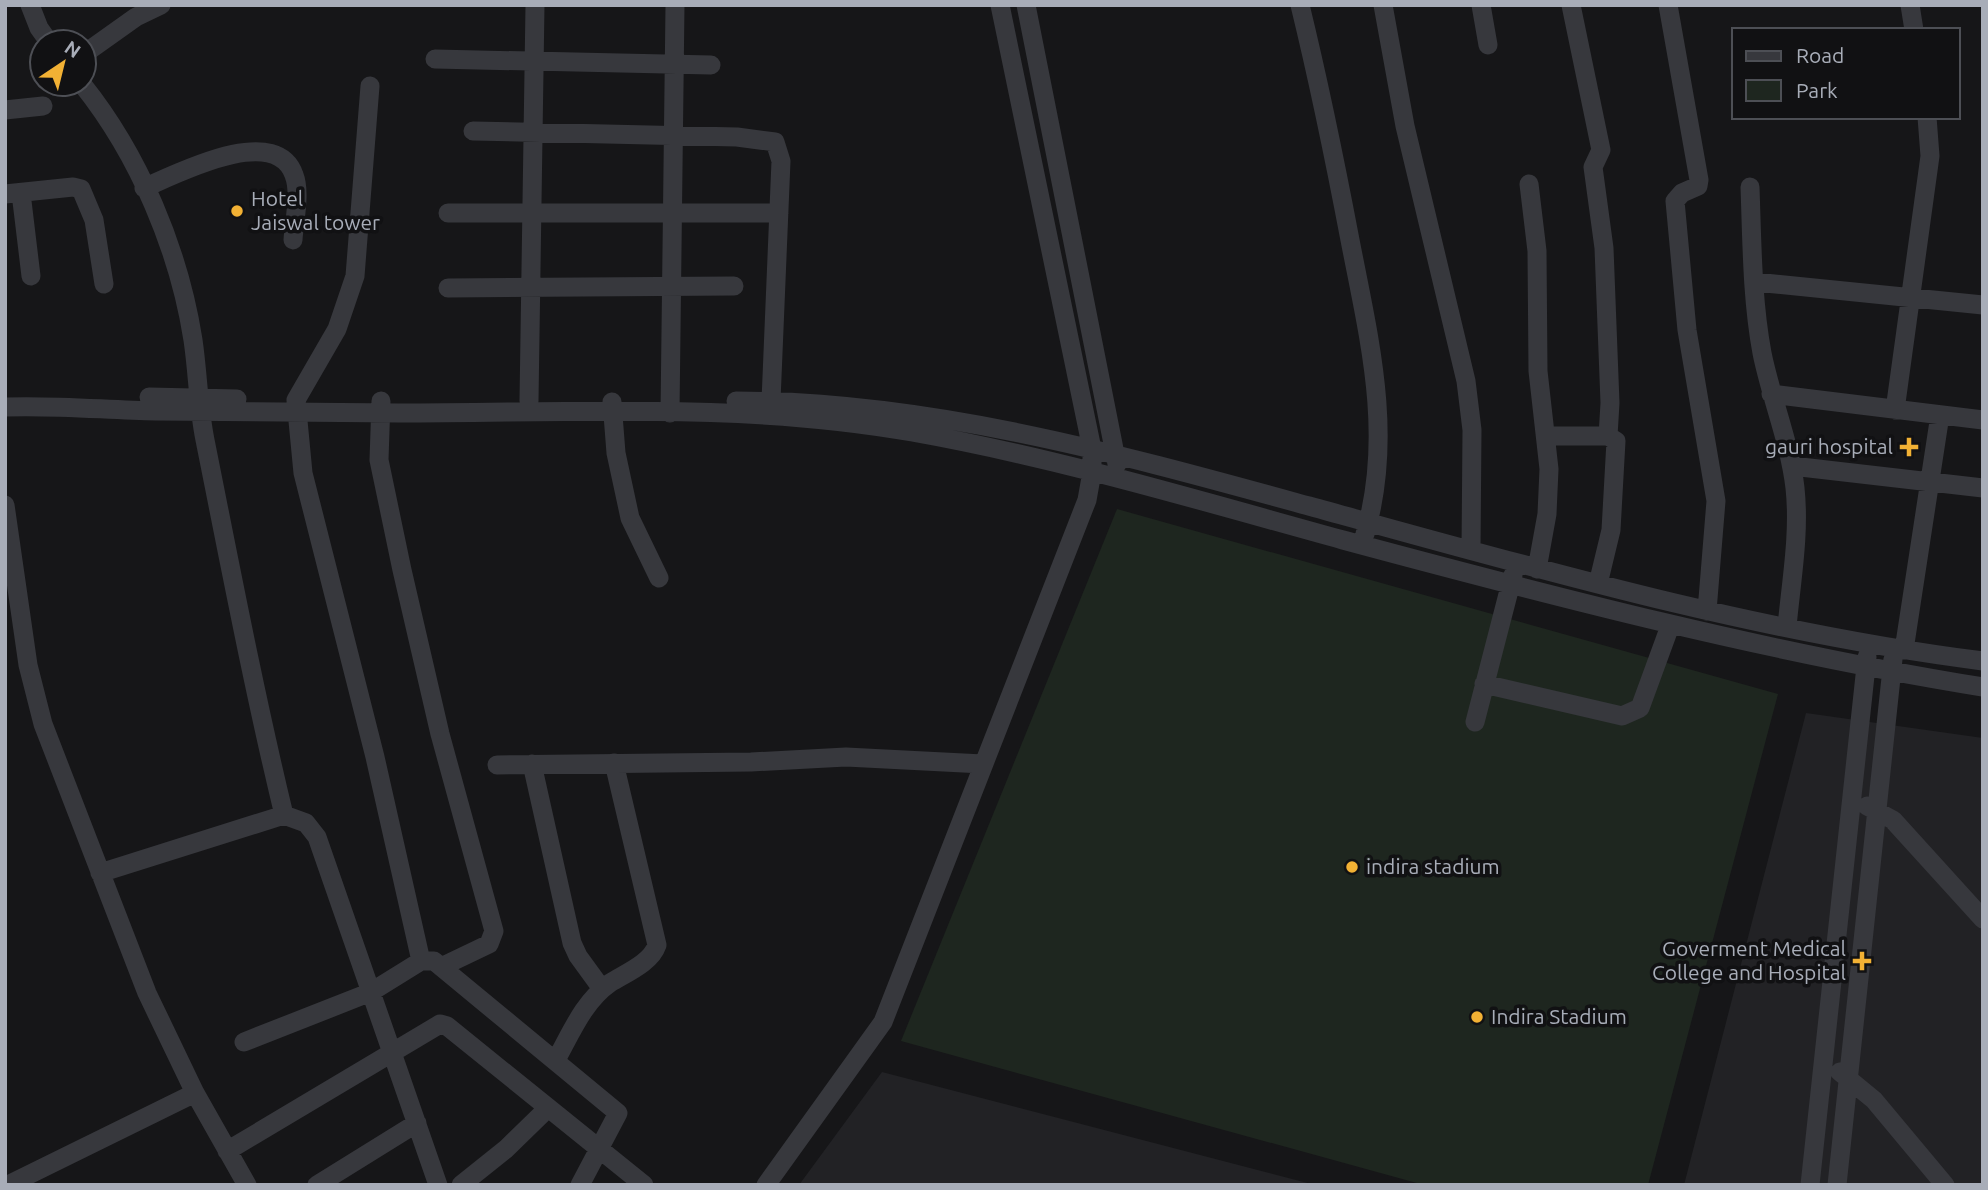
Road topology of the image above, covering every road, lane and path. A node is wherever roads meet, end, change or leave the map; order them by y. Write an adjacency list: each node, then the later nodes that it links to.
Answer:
1 (30, 5): 13 (street)
2 (161, 5): 15 (street)
3 (536, 5): 18 (street)
4 (675, 5): 19 (street)
5 (1000, 5): 61 (street)
6 (1026, 5): 62 (street)
7 (1300, 5): 69 (street)
8 (1383, 5): 71 (street)
9 (1481, 5): 16 (street)
10 (1571, 5): 60 (street)
11 (1668, 5): 77 (street)
12 (1910, 5): 14 (street)
13 (39, 28)
14 (1914, 28)
15 (98, 44)
16 (1488, 45)
17 (435, 59): 18 (street)
18 (534, 63): 19 (street); 27 (street)
19 (674, 65): 20 (street); 28 (street)
20 (711, 65)
21 (370, 86): 51 (street)
22 (92, 98): 31 (street)
23 (43, 106): 24 (street)
24 (5, 110)
25 (1927, 119): 45 (street)
26 (473, 131): 27 (street)
27 (533, 131): 28 (street); 36 (street)
28 (673, 134): 34 (street); 35 (street)
29 (1529, 184): 59 (street)
30 (1750, 187): 39 (street)
31 (144, 188): 37 (street); 50 (street)
32 (13, 194): 38 (street); 40 (street)
33 (448, 213): 36 (street)
34 (779, 214): 35 (street); 49 (street)
35 (671, 215): 36 (street); 43 (street)
36 (532, 216): 44 (street)
37 (293, 240)
38 (31, 276)
39 (1755, 282): 45 (street); 47 (street)
40 (104, 284)
41 (734, 286): 43 (street)
42 (448, 288): 44 (street)
43 (670, 288): 44 (street); 55 (street)
44 (531, 289): 48 (street)
45 (1910, 298): 46 (street); 56 (street)
46 (1983, 306)
47 (1771, 394): 56 (street); 63 (street)
48 (529, 401): 53 (street); 54 (street)
49 (771, 401): 55 (street); 61 (street)
50 (198, 405): 51 (street); 52 (street); 94 (street)
51 (297, 406): 53 (street); 97 (street)
52 (5, 407)
53 (380, 407): 54 (street); 98 (street)
54 (613, 407): 55 (street); 74 (street)
55 (670, 407): 64 (street)
56 (1895, 410): 57 (street)
57 (1940, 415): 58 (street); 66 (street)
58 (1983, 420)
59 (1546, 436): 60 (street); 73 (street)
60 (1608, 436): 76 (street)
61 (1092, 449): 62 (street); 64 (street)
62 (1117, 453): 65 (street); 69 (street)
63 (1792, 466): 66 (street); 79 (street)
64 (1092, 472): 65 (street); 90 (street)
65 (1118, 479): 70 (street)
66 (1931, 480): 67 (street); 81 (street)
67 (1983, 488)
68 (5, 505): 95 (street)
69 (1368, 522): 70 (street); 71 (street)
70 (1361, 545): 75 (street)
71 (1471, 550): 72 (street)
72 (1515, 563): 73 (street); 75 (street)
73 (1537, 569): 76 (street)
74 (659, 578)
75 (1510, 584): 78 (street); 85 (street)
76 (1598, 584): 77 (street)
77 (1707, 611): 79 (street)
78 (1670, 626): 83 (street); 85 (street)
79 (1787, 627): 80 (street)
80 (1869, 643): 81 (street); 83 (street)
81 (1899, 649): 82 (street); 84 (street)
82 (1983, 661)
83 (1866, 667): 84 (street); 92 (street)
84 (1891, 672): 86 (street); 93 (street)
85 (1484, 684): 87 (street)
86 (1983, 687)
87 (1475, 722)
88 (614, 763): 89 (street); 90 (street); 99 (street)
89 (532, 764): 91 (street); 99 (street)
90 (984, 764): 118 (street)
91 (497, 765)
92 (1849, 802): 93 (street); 103 (street)
93 (1875, 807): 96 (street); 105 (street)
94 (284, 815): 95 (street); 100 (street)
95 (100, 873): 106 (street)
96 (1983, 919)
97 (421, 961): 98 (street); 100 (street)
98 (442, 967): 104 (street)
99 (602, 989): 104 (street)
100 (371, 992): 101 (street); 102 (street)
101 (244, 1042)
102 (393, 1054): 107 (street); 108 (street); 110 (street)
103 (1822, 1059): 105 (street); 119 (street)
104 (556, 1060): 109 (street)
105 (1847, 1077): 120 (street); 121 (street)
106 (195, 1093): 110 (street); 111 (street)
107 (547, 1109): 109 (street); 115 (street)
108 (417, 1123): 113 (street); 114 (street)
109 (599, 1150): 116 (street); 117 (street)
110 (228, 1151): 112 (street)
111 (8, 1185)
112 (247, 1185)
113 (317, 1185)
114 (438, 1185)
115 (461, 1185)
116 (580, 1185)
117 (644, 1185)
118 (766, 1185)
119 (1810, 1185)
120 (1837, 1185)
121 (1944, 1185)

